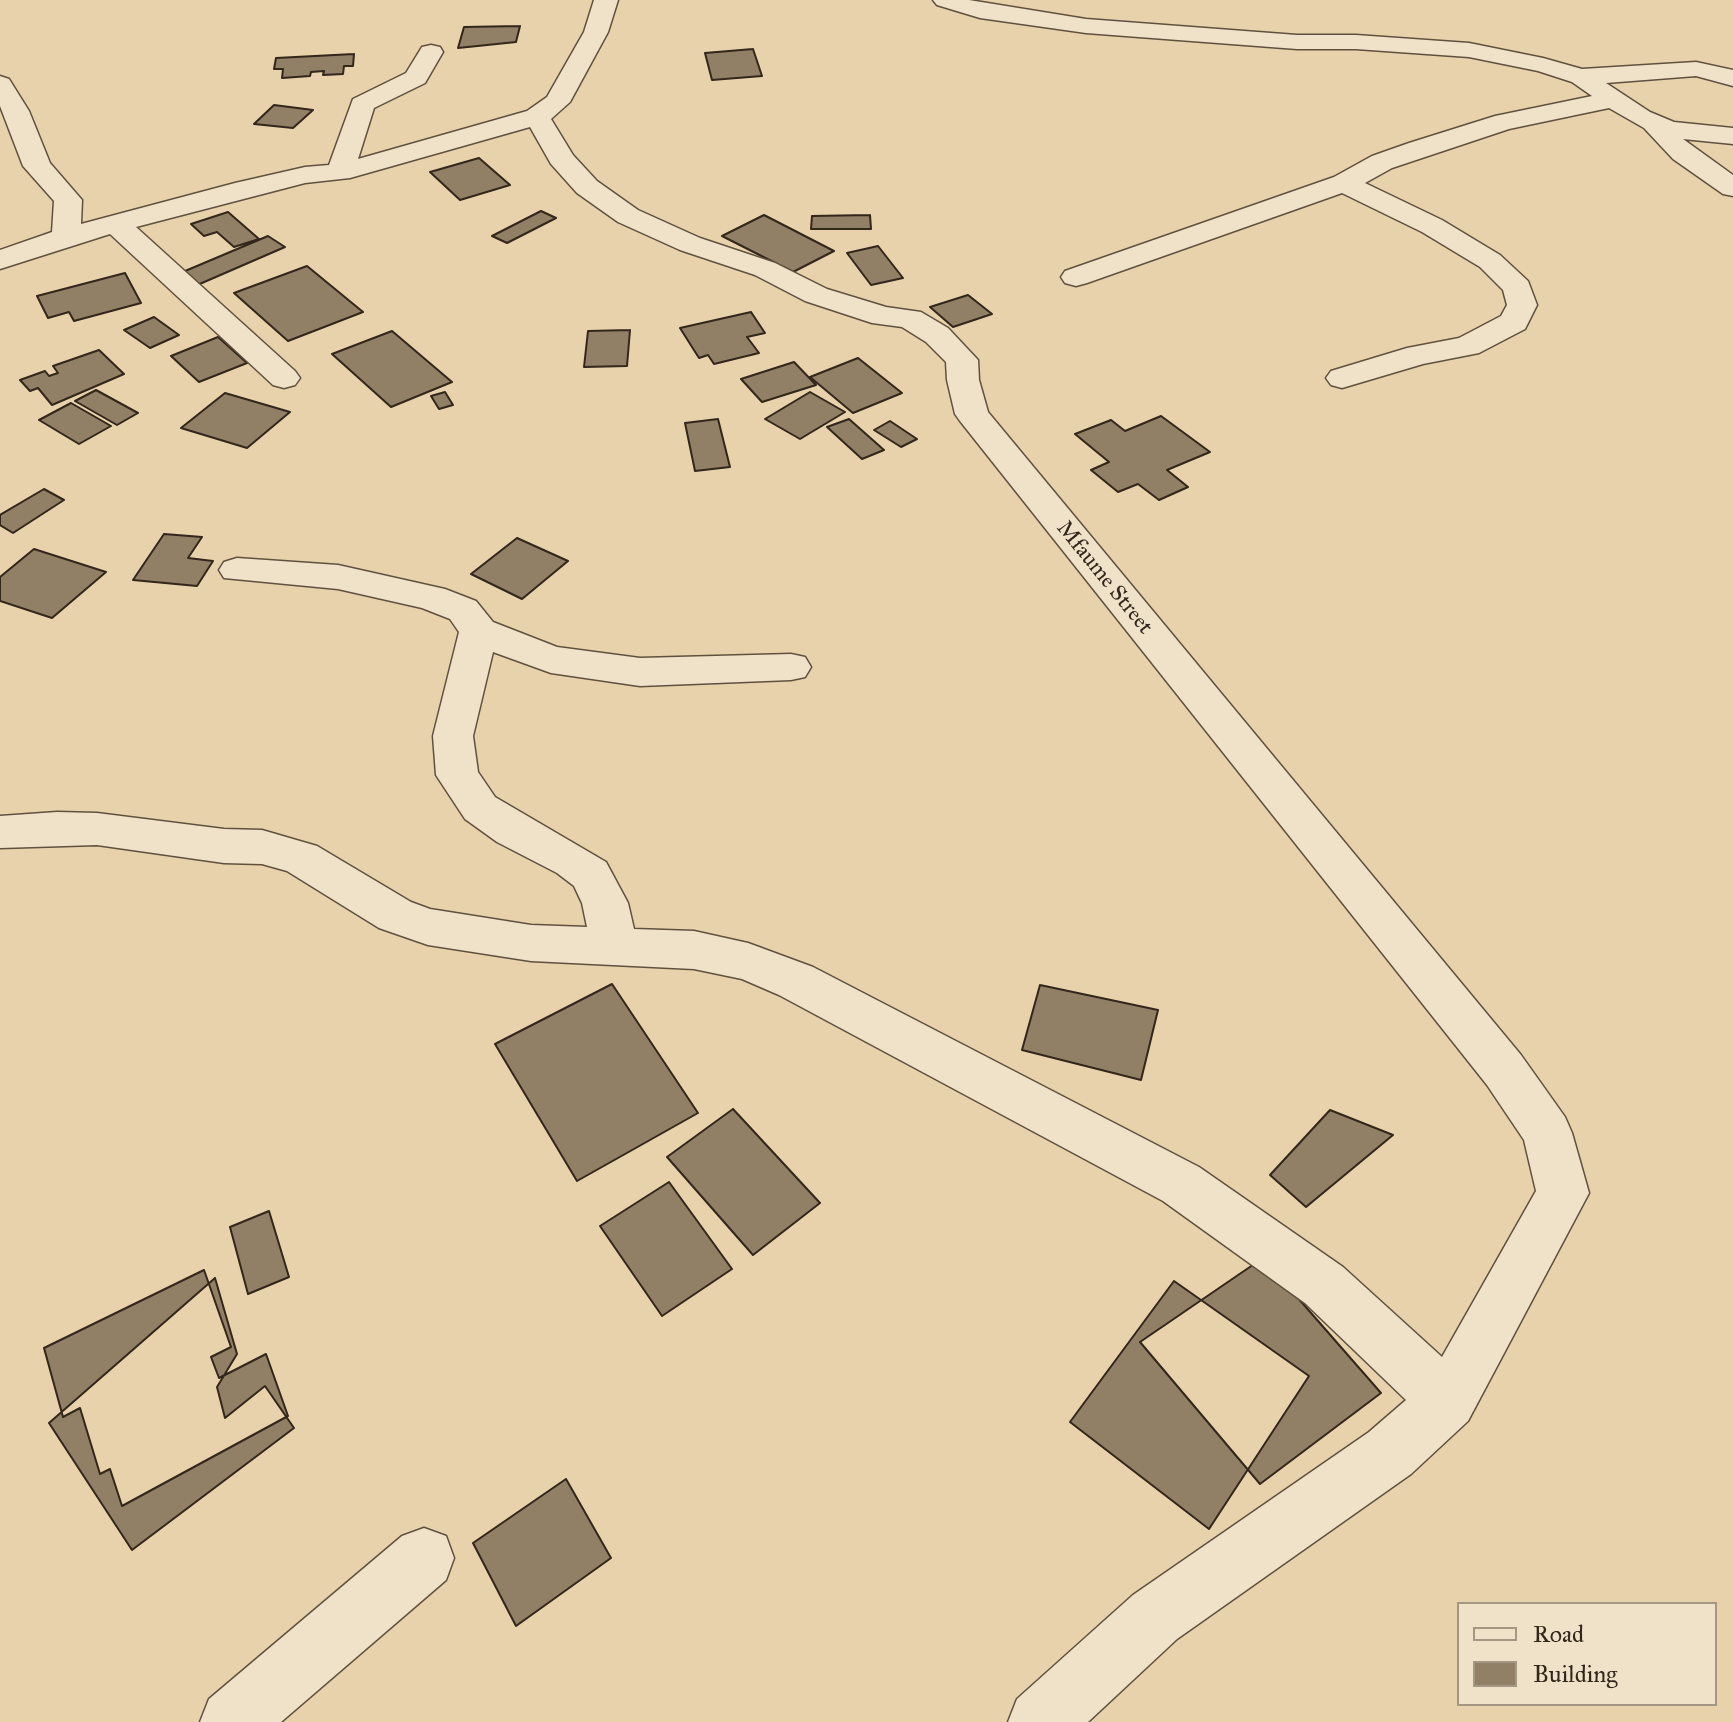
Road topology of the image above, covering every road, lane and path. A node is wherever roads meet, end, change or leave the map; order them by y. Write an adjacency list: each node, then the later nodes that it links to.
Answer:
1 (606, 0): 8 (street)
2 (945, 0): 4 (street)
3 (431, 52): 11 (street)
4 (1581, 77): 5 (street); 7 (street)
5 (1733, 78)
6 (0, 84): 15 (street)
7 (1607, 95): 9 (street); 12 (street)
8 (536, 117): 11 (street); 25 (street, Mfaume Street)
9 (1653, 122): 10 (street); 13 (street)
10 (1733, 136)
11 (340, 172): 14 (street)
12 (1344, 183): 17 (street); 19 (street)
13 (1733, 188)
14 (116, 224): 15 (street); 18 (street)
15 (66, 237): 16 (street)
16 (0, 260)
17 (1076, 277)
18 (284, 378)
19 (1342, 378)
20 (237, 570): 21 (street)
21 (479, 631): 22 (street); 24 (street)
22 (791, 667)
23 (0, 832): 24 (street)
24 (614, 944): 25 (street)
25 (1448, 1401): 28 (street)
26 (424, 1558): 27 (street)
27 (232, 1722)
28 (1040, 1722)

